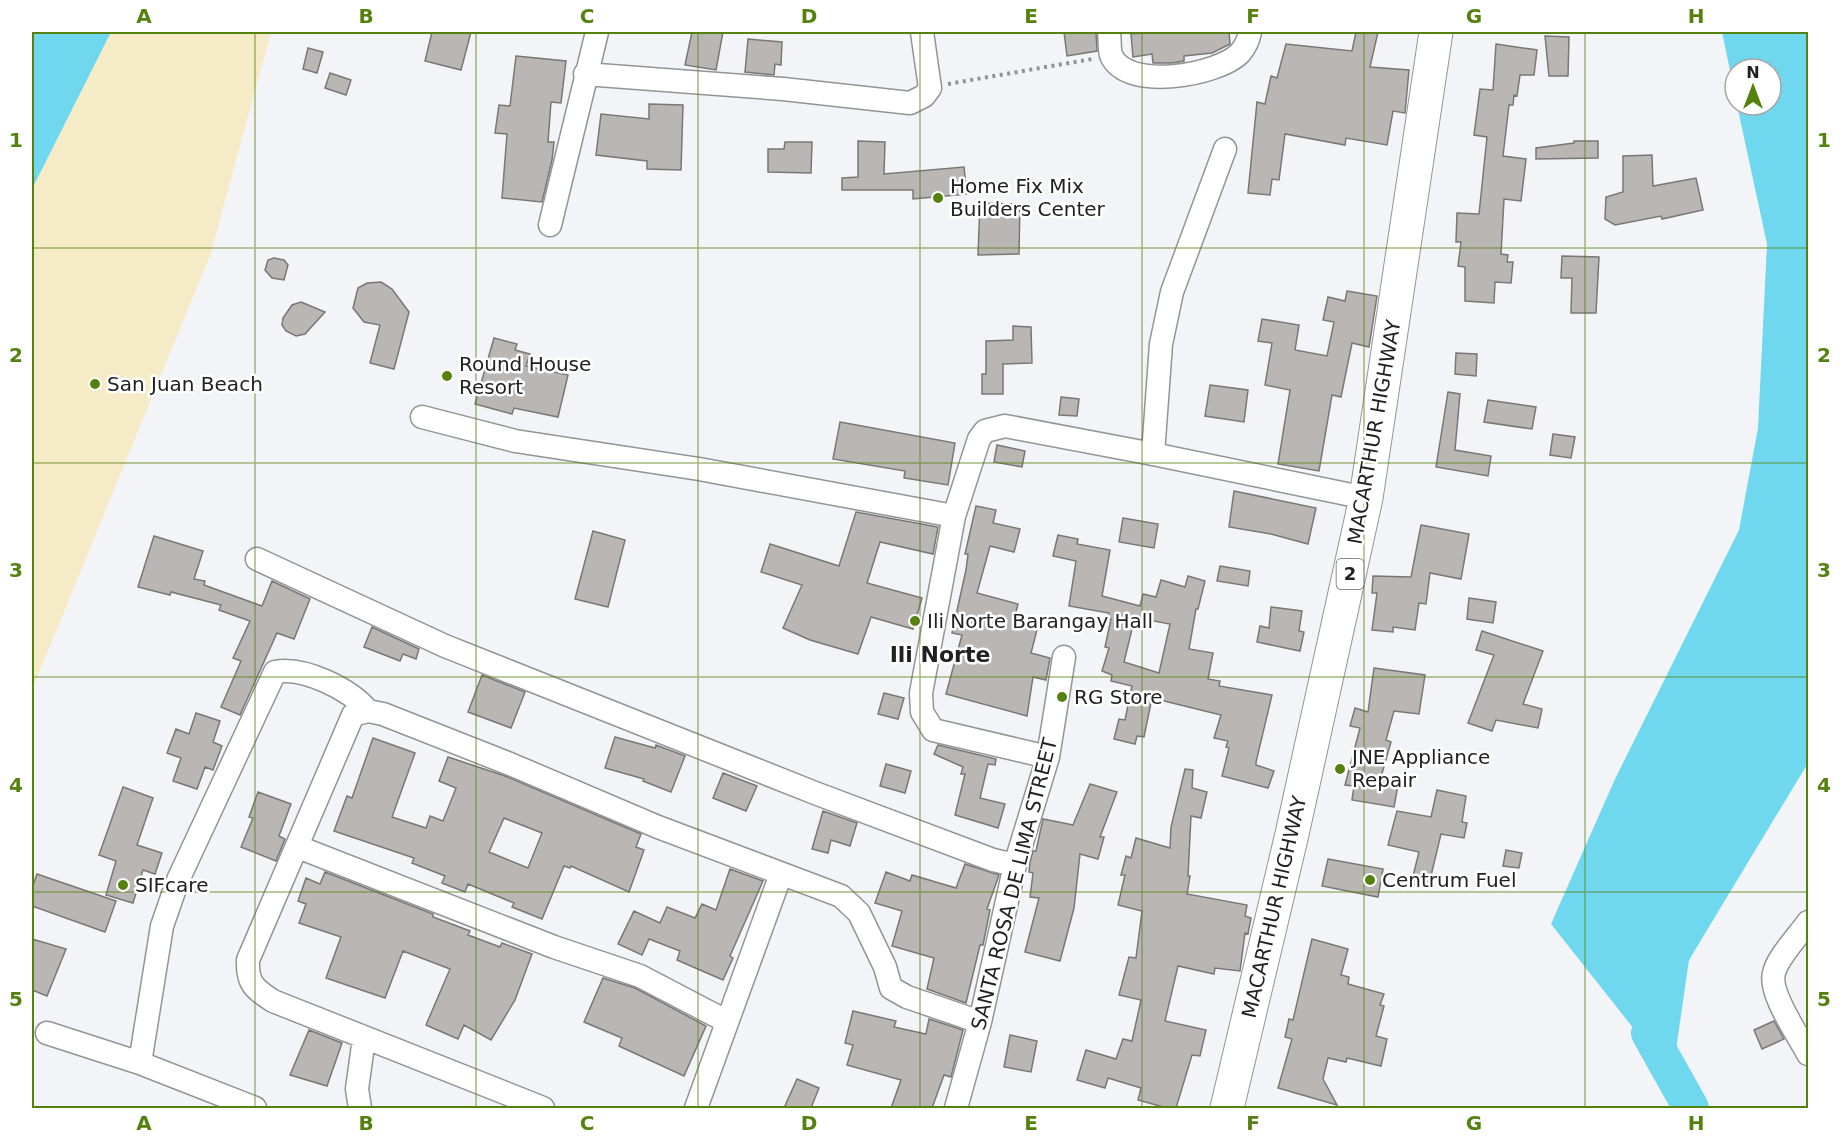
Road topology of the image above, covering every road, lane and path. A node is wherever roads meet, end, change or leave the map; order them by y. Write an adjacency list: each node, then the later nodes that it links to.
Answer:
1 (597, 32): 7 (street)
2 (922, 32): 8 (street)
3 (1109, 32): 6 (street)
4 (1250, 32): 6 (street)
5 (1436, 32): 13 (highway, MACARTHUR HIGHWAY / 2)
6 (1111, 56): 8 (path)
7 (585, 74): 8 (street); 10 (street)
8 (930, 88)
9 (1226, 149): 12 (street)
10 (549, 225)
11 (422, 417): 14 (street)
12 (1153, 454): 13 (street); 14 (street)
13 (1366, 498): 34 (highway, MACARTHUR HIGHWAY / 2)
14 (954, 516): 18 (street)
15 (257, 560): 20 (street)
16 (1064, 657): 18 (street, SANTA ROSA DE LIMA STREET)
17 (368, 711): 19 (street); 21 (street); 28 (street)
18 (1048, 757): 20 (street, SANTA ROSA DE LIMA STREET)
19 (298, 847): 23 (street); 26 (street)
20 (1016, 866): 24 (street, SANTA ROSA DE LIMA STREET)
21 (781, 874): 23 (street); 24 (street)
22 (1809, 922): 27 (street)
23 (726, 1021): 32 (street)
24 (980, 1022): 33 (street, SANTA ROSA DE LIMA STREET)
25 (47, 1033): 28 (street)
26 (364, 1038): 30 (street); 31 (street)
27 (1809, 1054)
28 (140, 1064): 29 (street)
29 (255, 1108)
30 (360, 1108)
31 (543, 1108)
32 (696, 1108)
33 (957, 1108)
34 (1227, 1108)

